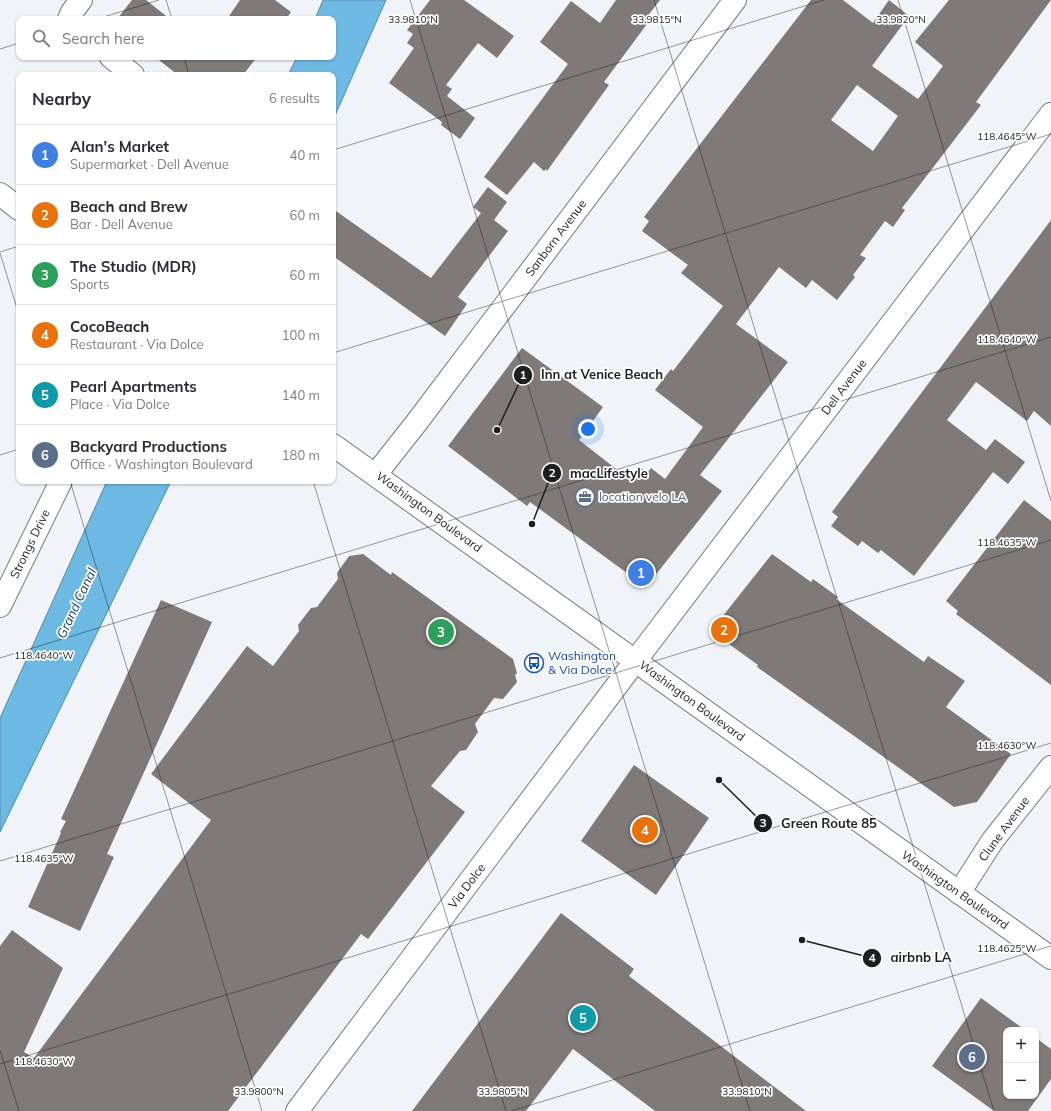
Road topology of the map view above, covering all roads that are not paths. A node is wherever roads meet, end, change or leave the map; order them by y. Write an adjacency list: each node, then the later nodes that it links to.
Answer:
1 (81, 0): 3 (street)
2 (735, 0): 10 (street, Sanborn Avenue)
3 (70, 16)
4 (115, 60): 5 (street)
5 (129, 72)
6 (1051, 114): 13 (street, Dell Avenue)
7 (0, 194): 8 (street)
8 (16, 207)
9 (336, 446): 10 (street, Washington Boulevard)
10 (376, 474): 13 (street, Washington Boulevard)
11 (59, 484): 12 (street, Strongs Drive)
12 (0, 606)
13 (636, 660): 15 (street, Washington Boulevard); 17 (street, Via Dolce)
14 (1051, 767): 15 (street, Clune Avenue)
15 (960, 893): 16 (street, Washington Boulevard)
16 (1051, 958)
17 (297, 1111)

